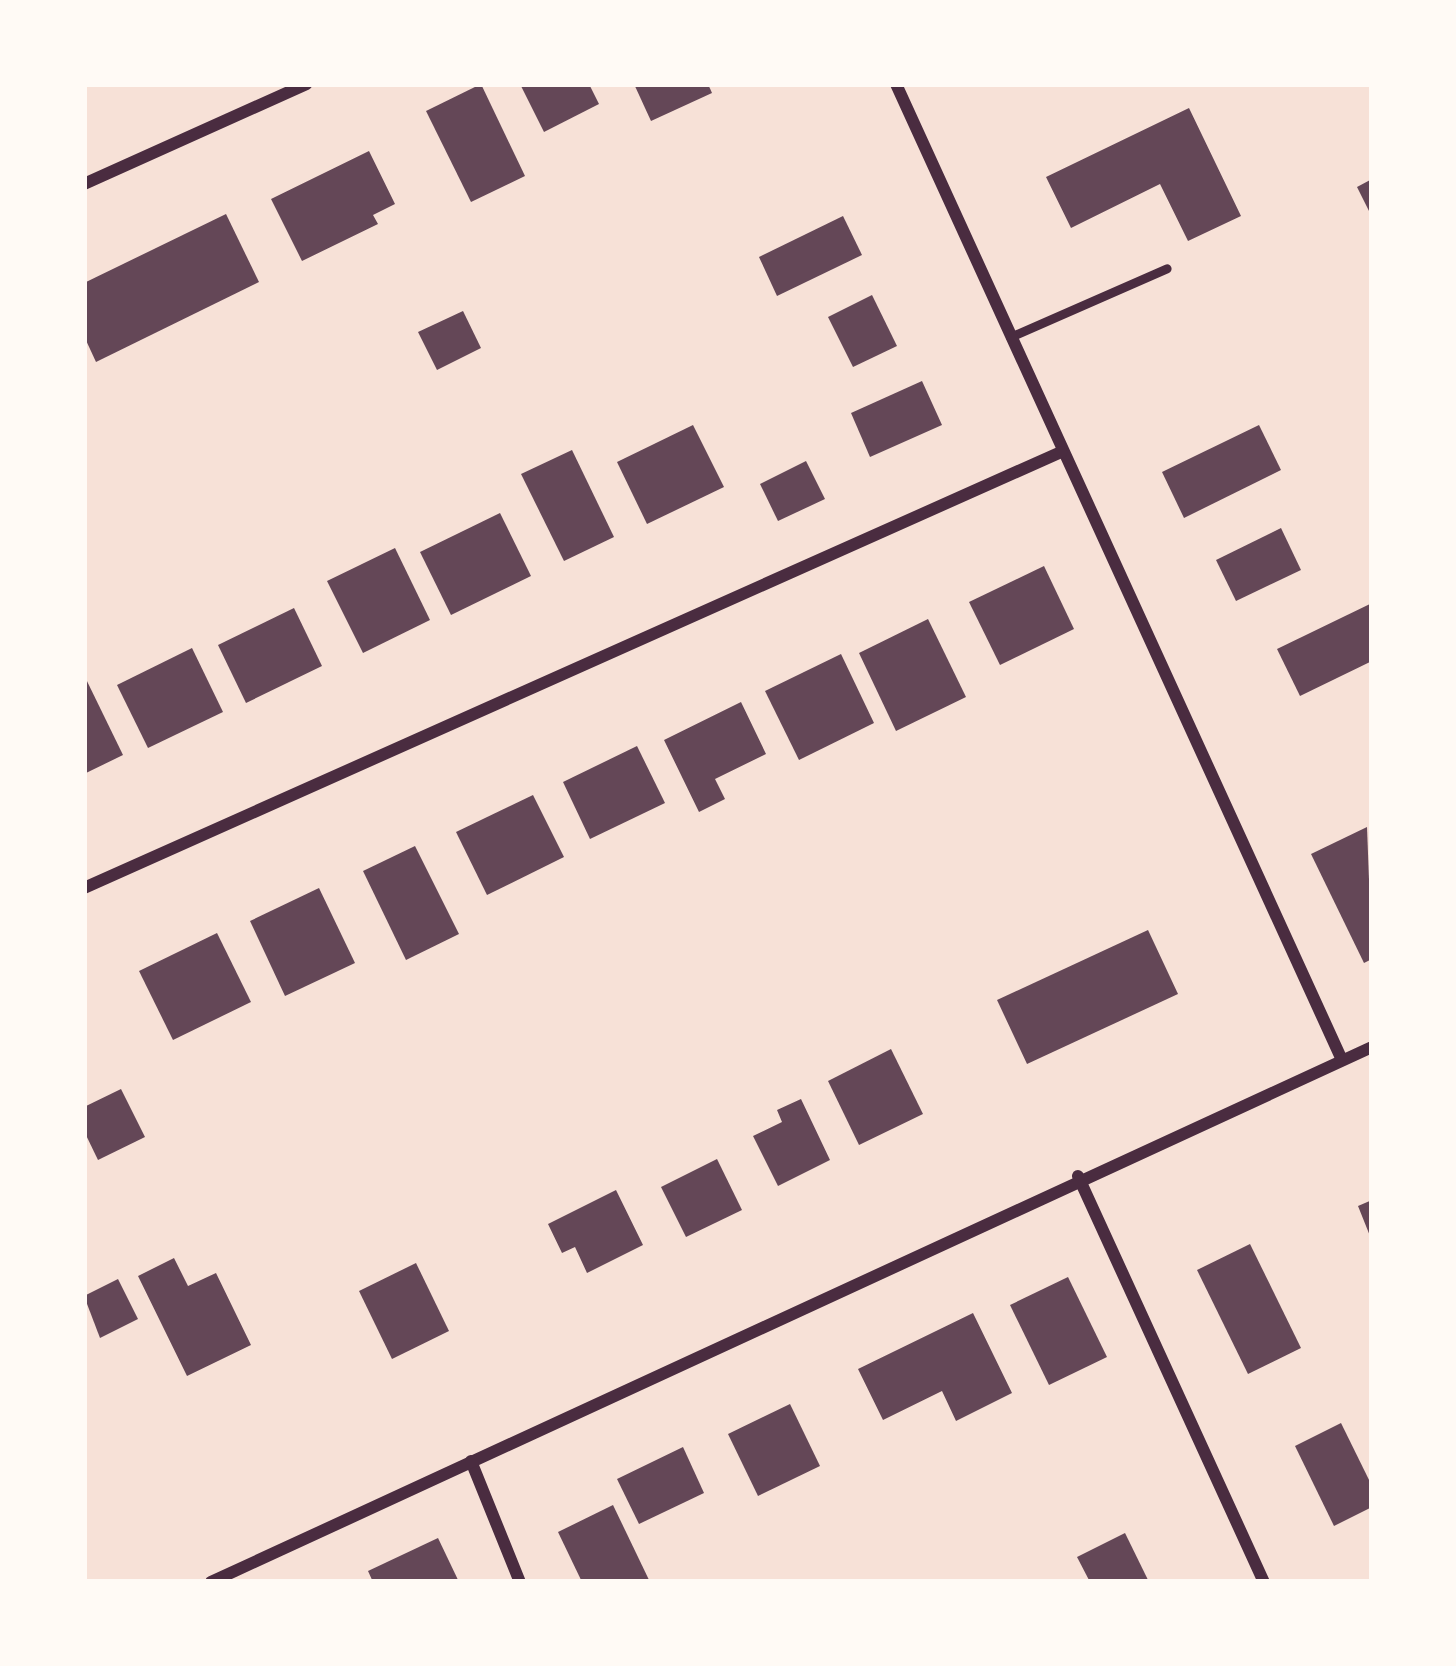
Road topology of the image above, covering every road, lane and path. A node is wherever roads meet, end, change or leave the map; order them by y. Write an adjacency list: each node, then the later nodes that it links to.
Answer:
1 (307, 84): 3 (street)
2 (896, 84): 5 (street)
3 (84, 184)
4 (1167, 268): 5 (lane)
5 (1010, 338): 6 (street)
6 (1061, 452): 7 (street); 9 (street)
7 (84, 888)
8 (1372, 1047): 9 (street)
9 (1342, 1060): 10 (street)
10 (1078, 1176): 11 (street); 14 (street)
11 (471, 1461): 12 (street); 13 (street)
12 (211, 1582)
13 (520, 1582)
14 (1264, 1582)

